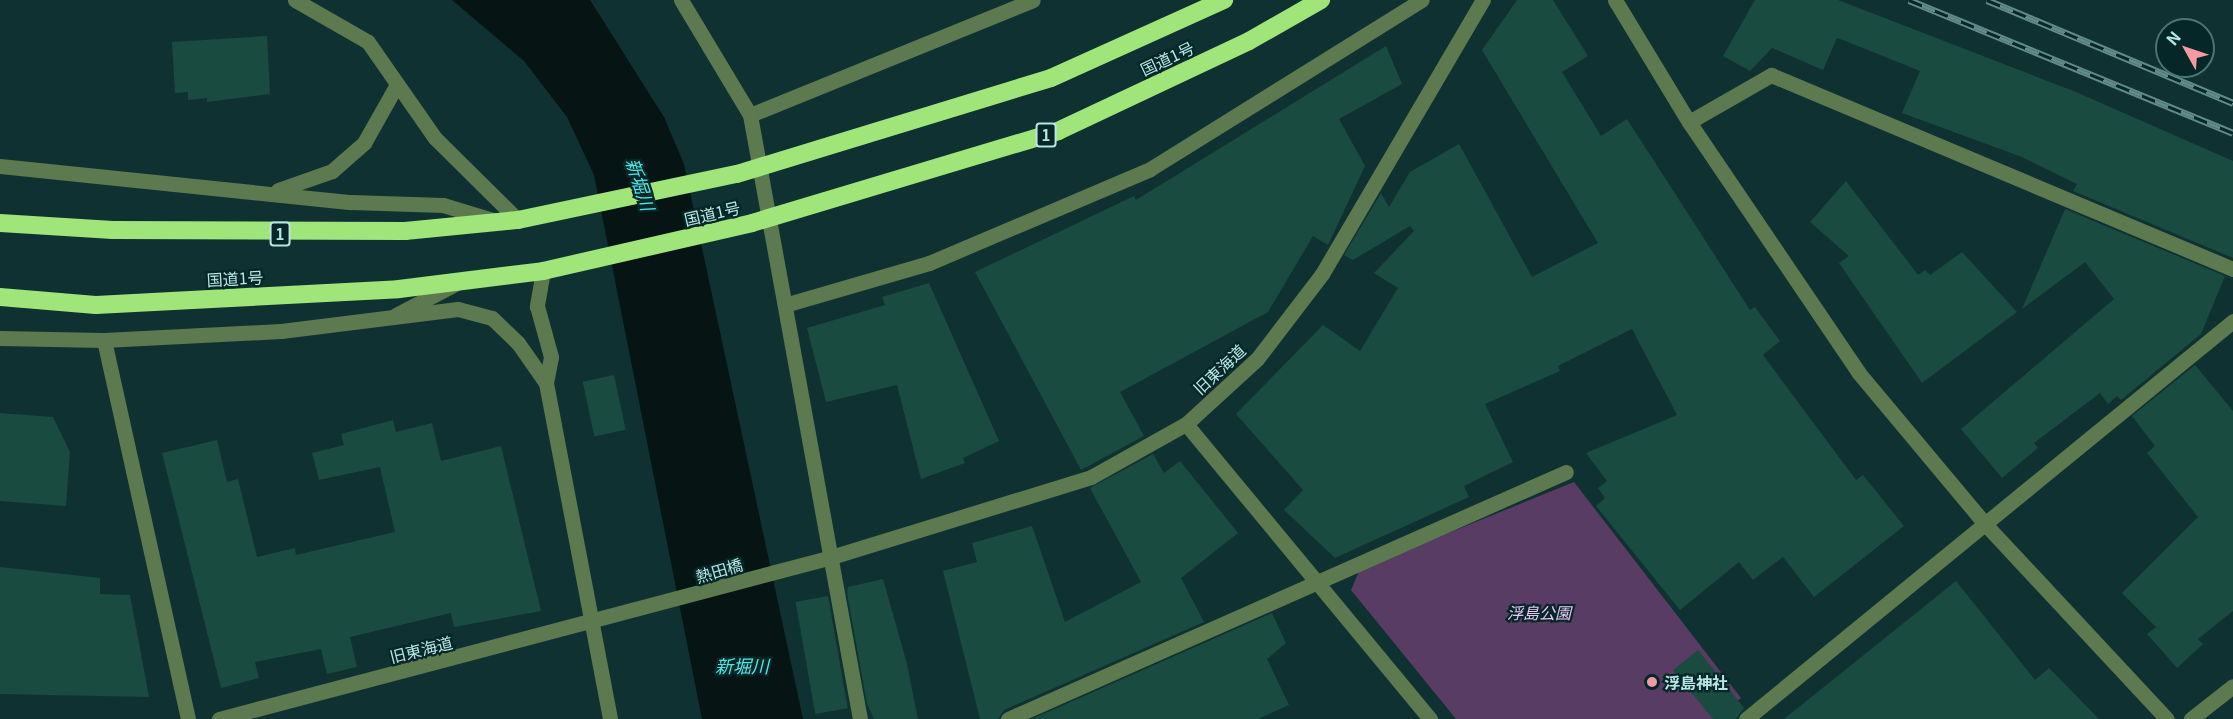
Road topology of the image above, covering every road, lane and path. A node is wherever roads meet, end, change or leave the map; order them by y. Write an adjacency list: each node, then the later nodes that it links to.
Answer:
1 (295, 0): 9 (street)
2 (681, 0): 10 (street)
3 (1032, 0): 10 (street)
4 (1224, 0): 14 (highway, 国道1号 / 1, bridge)
5 (1321, 0): 18 (highway, 国道1号 / 1, bridge)
6 (1422, 0): 21 (street)
7 (1483, 0): 27 (street, 旧東海道)
8 (1615, 0): 11 (street)
9 (395, 88): 13 (street); 14 (street)
10 (750, 115): 21 (street)
11 (1689, 122): 17 (street); 29 (street)
12 (0, 166): 13 (street)
13 (275, 191): 15 (street)
14 (518, 220): 15 (highway, 国道1号 / 1)
15 (498, 222): 16 (highway, 国道1号 / 1)
16 (0, 223)
17 (2233, 269)
18 (543, 271): 19 (highway, 国道1号 / 1); 26 (street)
19 (461, 281): 20 (highway, 国道1号 / 1); 23 (street)
20 (0, 297)
21 (788, 304): 30 (street)
22 (2233, 321): 29 (street)
23 (383, 322): 25 (street); 26 (street)
24 (0, 338): 25 (street)
25 (104, 340): 35 (street)
26 (546, 383): 33 (street)
27 (1186, 424): 30 (street, 旧東海道); 31 (street)
28 (1566, 472): 31 (street)
29 (1986, 525): 41 (street); 42 (street)
30 (822, 560): 32 (street, 熱田橋); 38 (street)
31 (1317, 581): 39 (street); 40 (street)
32 (632, 613): 33 (street, 旧東海道)
33 (594, 624): 36 (street, 旧東海道); 37 (street)
34 (2233, 686): 43 (street)
35 (188, 719)
36 (219, 719)
37 (610, 719)
38 (860, 719)
39 (1008, 719)
40 (1430, 719)
41 (1746, 719)
42 (2167, 719)
43 (2191, 719)

